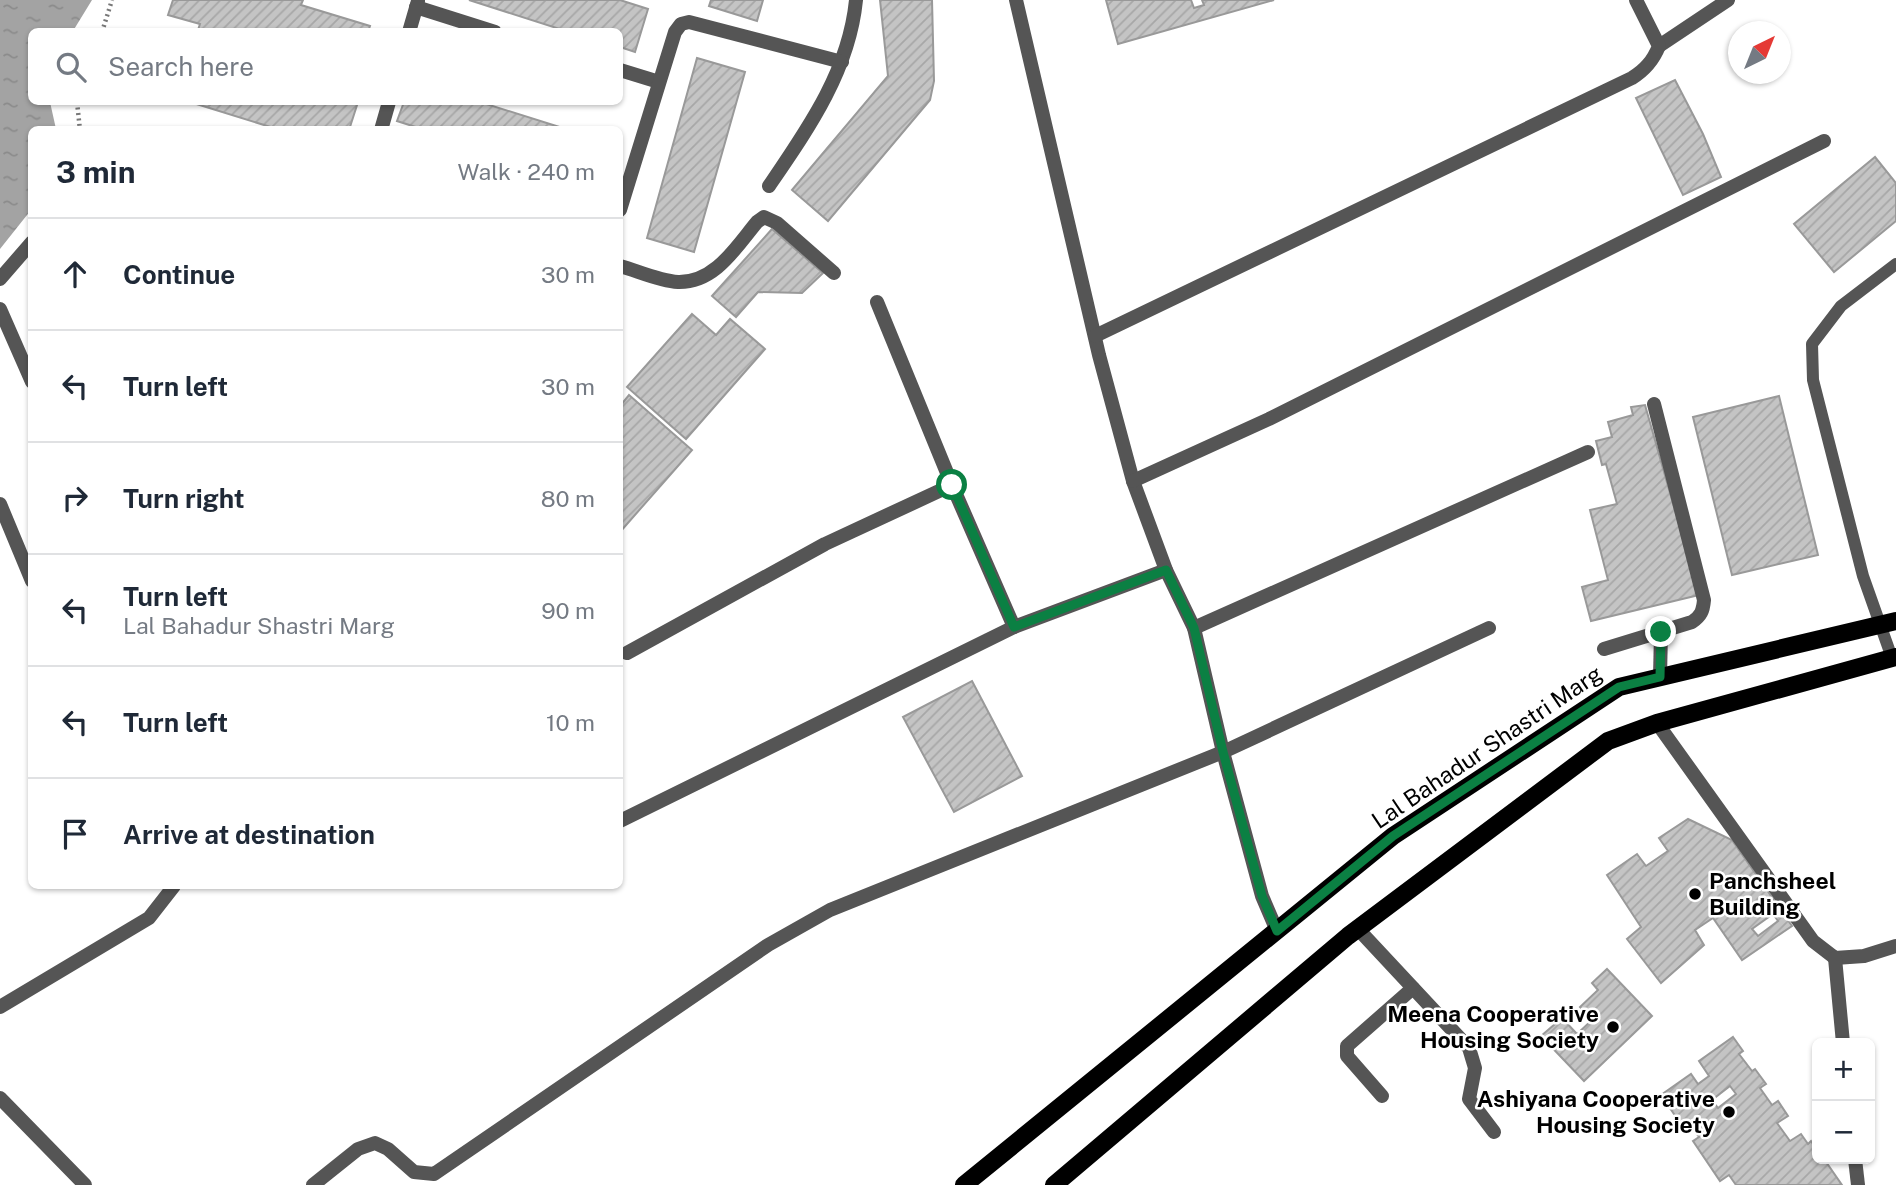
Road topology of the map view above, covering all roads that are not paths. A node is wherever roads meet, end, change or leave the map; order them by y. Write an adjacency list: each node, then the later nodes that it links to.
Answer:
1 (856, 0): 9 (street)
2 (1016, 0): 24 (street)
3 (1636, 0): 8 (street)
4 (1728, 0): 8 (street)
5 (418, 4): 6 (street); 7 (street)
6 (410, 28)
7 (484, 28)
8 (1659, 46): 24 (street)
9 (842, 62): 11 (street); 15 (street)
10 (623, 71): 11 (street)
11 (659, 82): 16 (street)
12 (388, 105): 13 (street)
13 (382, 126)
14 (1824, 141): 28 (street)
15 (769, 186)
16 (623, 200)
17 (28, 247): 21 (street)
18 (1896, 264): 33 (lane)
19 (623, 267): 20 (street)
20 (834, 272)
21 (0, 279)
22 (877, 302): 29 (street)
23 (0, 309): 25 (street)
24 (1095, 335): 28 (street)
25 (28, 373)
26 (1654, 404): 37 (street)
27 (1588, 452): 35 (street)
28 (1133, 481): 31 (street)
29 (952, 485): 34 (street); 39 (street)
30 (0, 503): 32 (street)
31 (1166, 570): 34 (street); 35 (street)
32 (28, 571)
33 (1888, 622): 40 (lane); 41 (main road, Lal Bahadur Shastri Marg)
34 (1014, 627): 44 (street)
35 (1194, 628): 43 (street)
36 (1489, 628): 43 (street)
37 (1661, 632): 38 (street); 41 (street)
38 (1604, 649)
39 (627, 653)
40 (1894, 657): 42 (main road)
41 (1660, 677): 49 (main road, Lal Bahadur Shastri Marg)
42 (1657, 723): 48 (main road); 51 (street)
43 (1223, 752): 49 (street); 60 (street)
44 (623, 820)
45 (155, 889): 47 (street)
46 (171, 889): 47 (street)
47 (160, 901): 53 (street)
48 (1358, 929): 52 (street); 62 (main road)
49 (1277, 931): 61 (main road, Lal Bahadur Shastri Marg)
50 (1896, 946): 51 (street)
51 (1835, 958): 54 (street)
52 (1413, 988): 55 (street); 57 (street)
53 (0, 1007)
54 (1843, 1038)
55 (1382, 1096)
56 (0, 1098): 59 (street)
57 (1494, 1132)
58 (1856, 1164): 63 (street)
59 (85, 1185)
60 (313, 1185)
61 (964, 1185)
62 (1054, 1185)
63 (1858, 1185)

